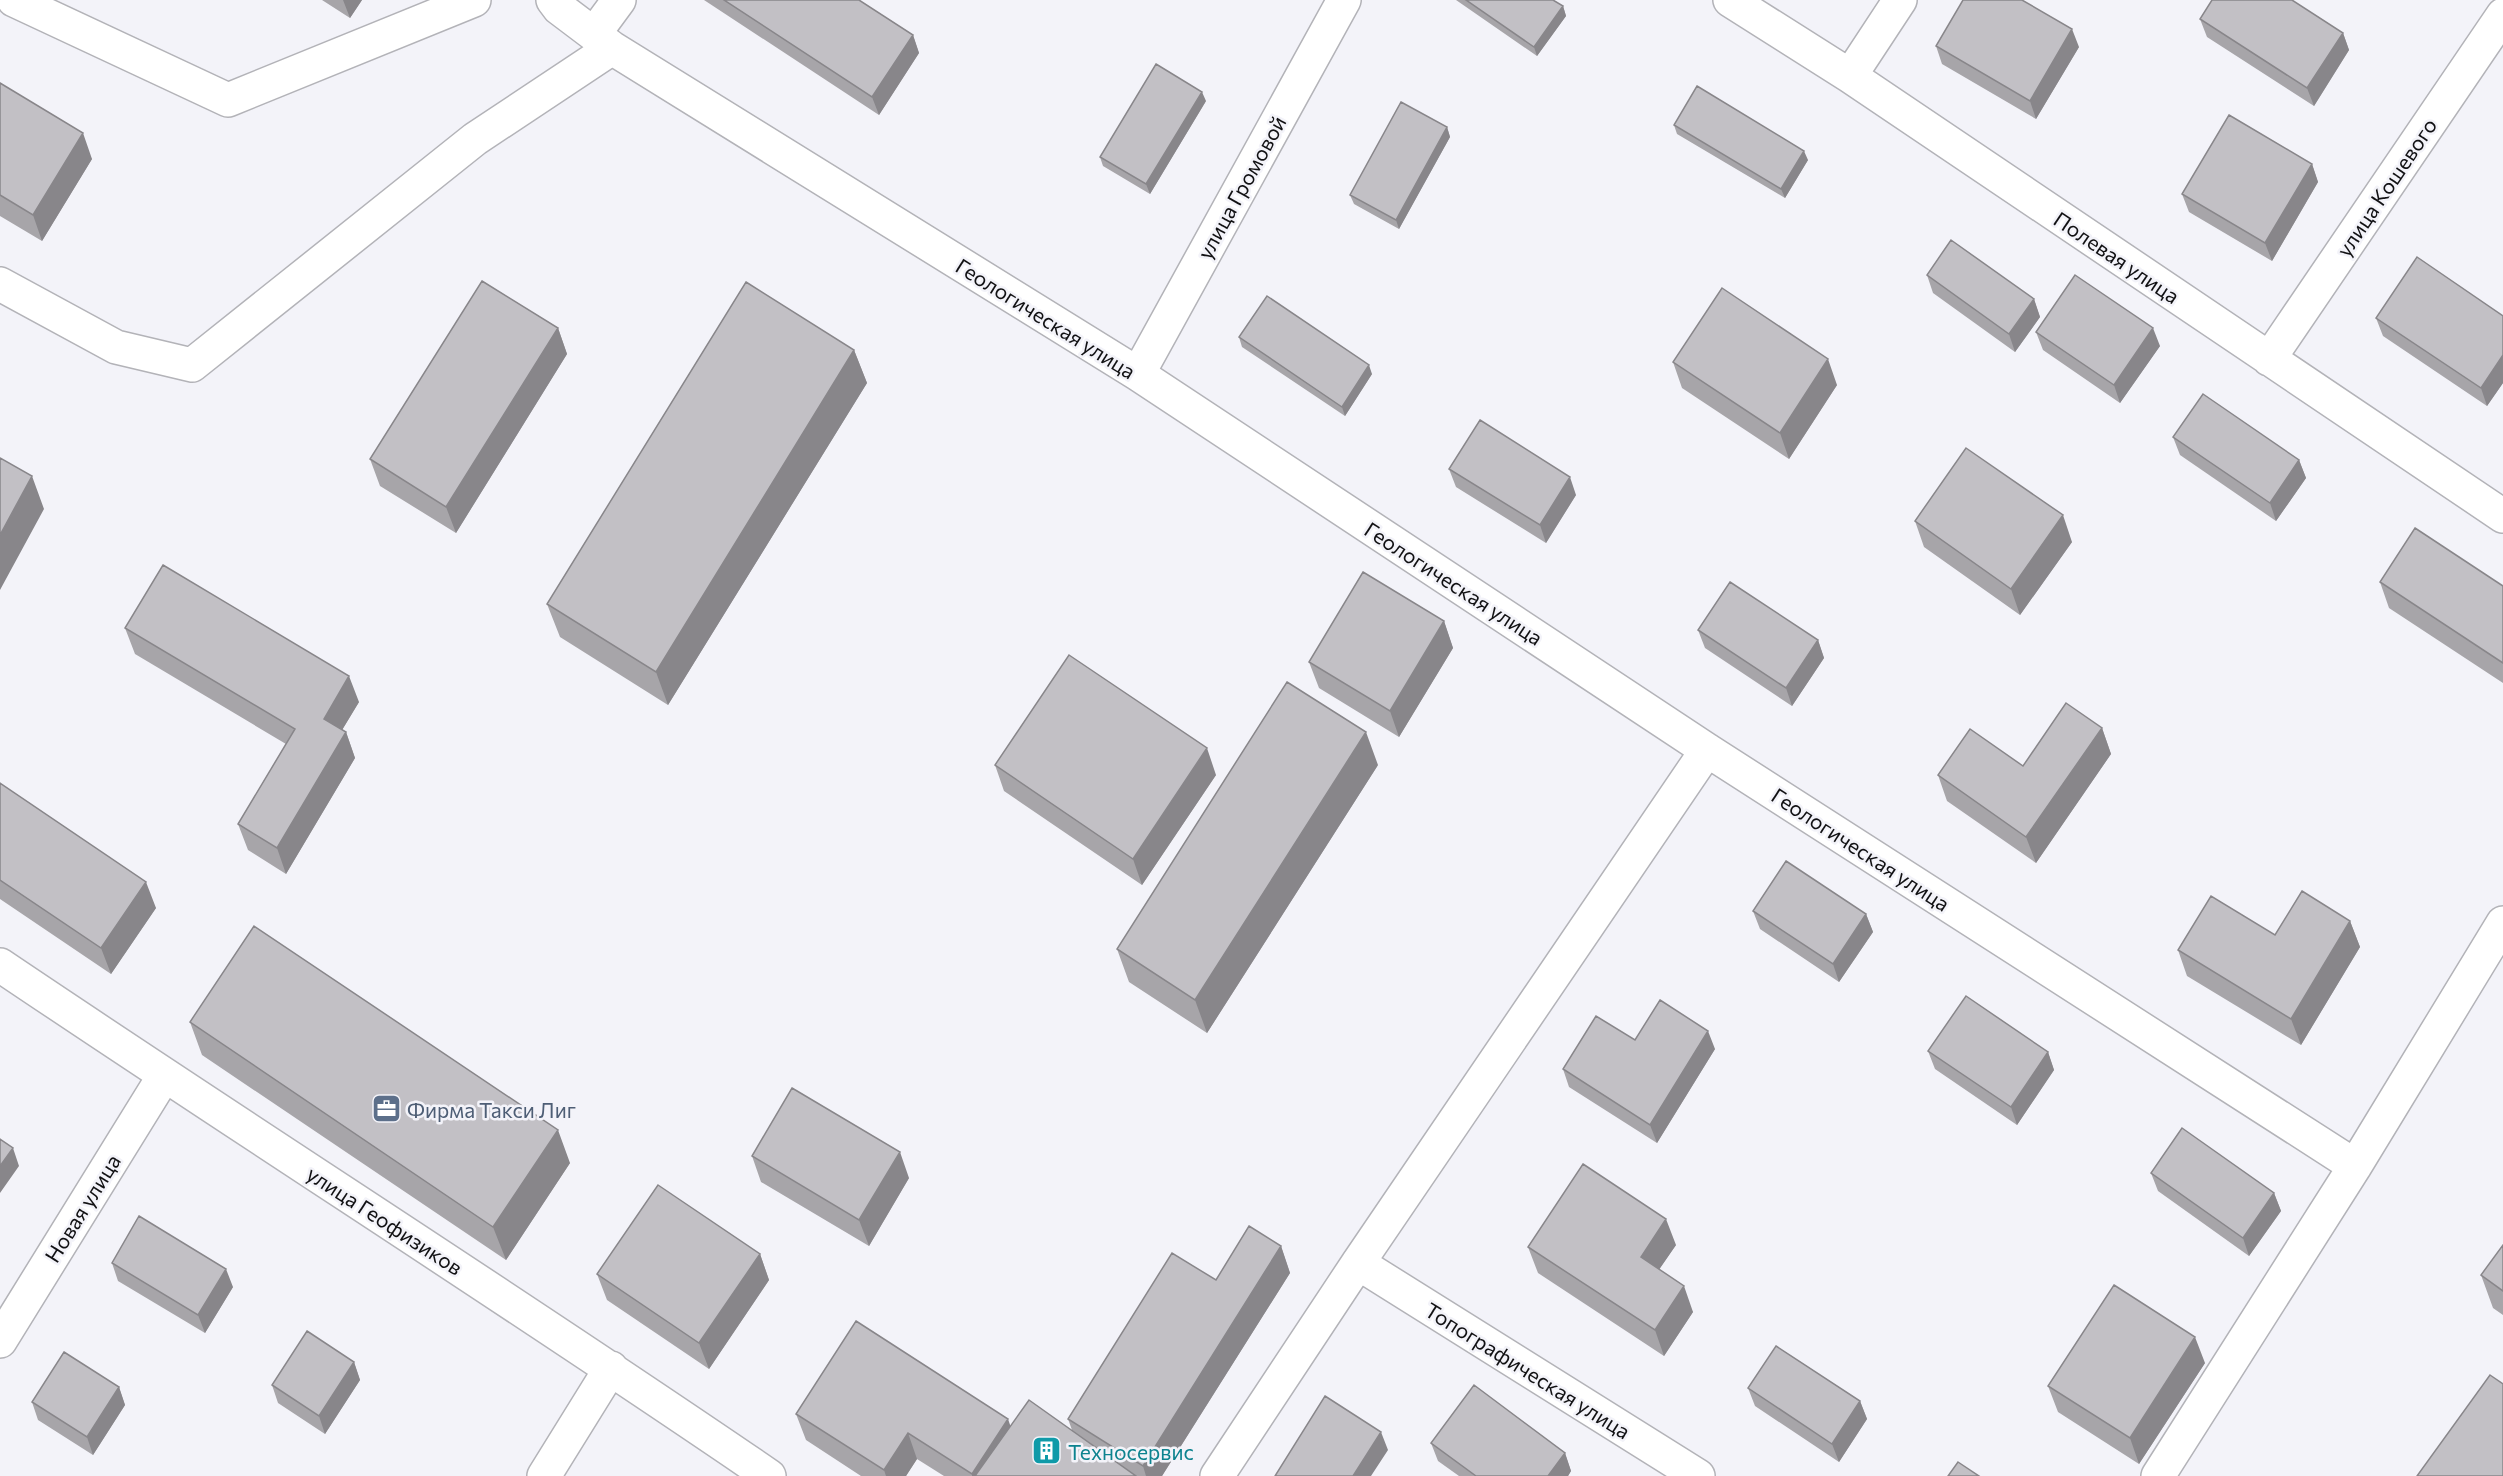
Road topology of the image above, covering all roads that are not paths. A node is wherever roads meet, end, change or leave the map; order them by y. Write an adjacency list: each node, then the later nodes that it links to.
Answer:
1 (14, 0): 2 (street)
2 (474, 0)
3 (619, 0): 9 (street)
4 (1344, 0): 13 (street, улица Громовой)
5 (1730, 0): 10 (street, Полевая улица)
6 (1900, 0): 10 (street)
7 (558, 3): 9 (street, Геологическая улица)
8 (2503, 15): 12 (street, улица Кошевого)
9 (603, 41): 11 (street); 13 (street, Геологическая улица)
10 (1850, 76): 12 (street, Полевая улица)
11 (0, 284)
12 (2269, 360): 14 (street, Полевая улица)
13 (1138, 374): 15 (street, Геологическая улица)
14 (2503, 516)
15 (1707, 750): 19 (street, Геологическая улица); 20 (street)
16 (2503, 923): 19 (street)
17 (0, 964): 18 (street, улица Геофизиков)
18 (164, 1076): 21 (street, Новая улица); 22 (street, улица Геофизиков)
19 (2355, 1166): 27 (street)
20 (1358, 1263): 25 (street); 26 (street, Топографическая улица)
21 (0, 1341)
22 (611, 1368): 23 (street); 24 (street, улица Геофизиков)
23 (544, 1476)
24 (769, 1476)
25 (1217, 1476)
26 (1698, 1476)
27 (2158, 1476)

